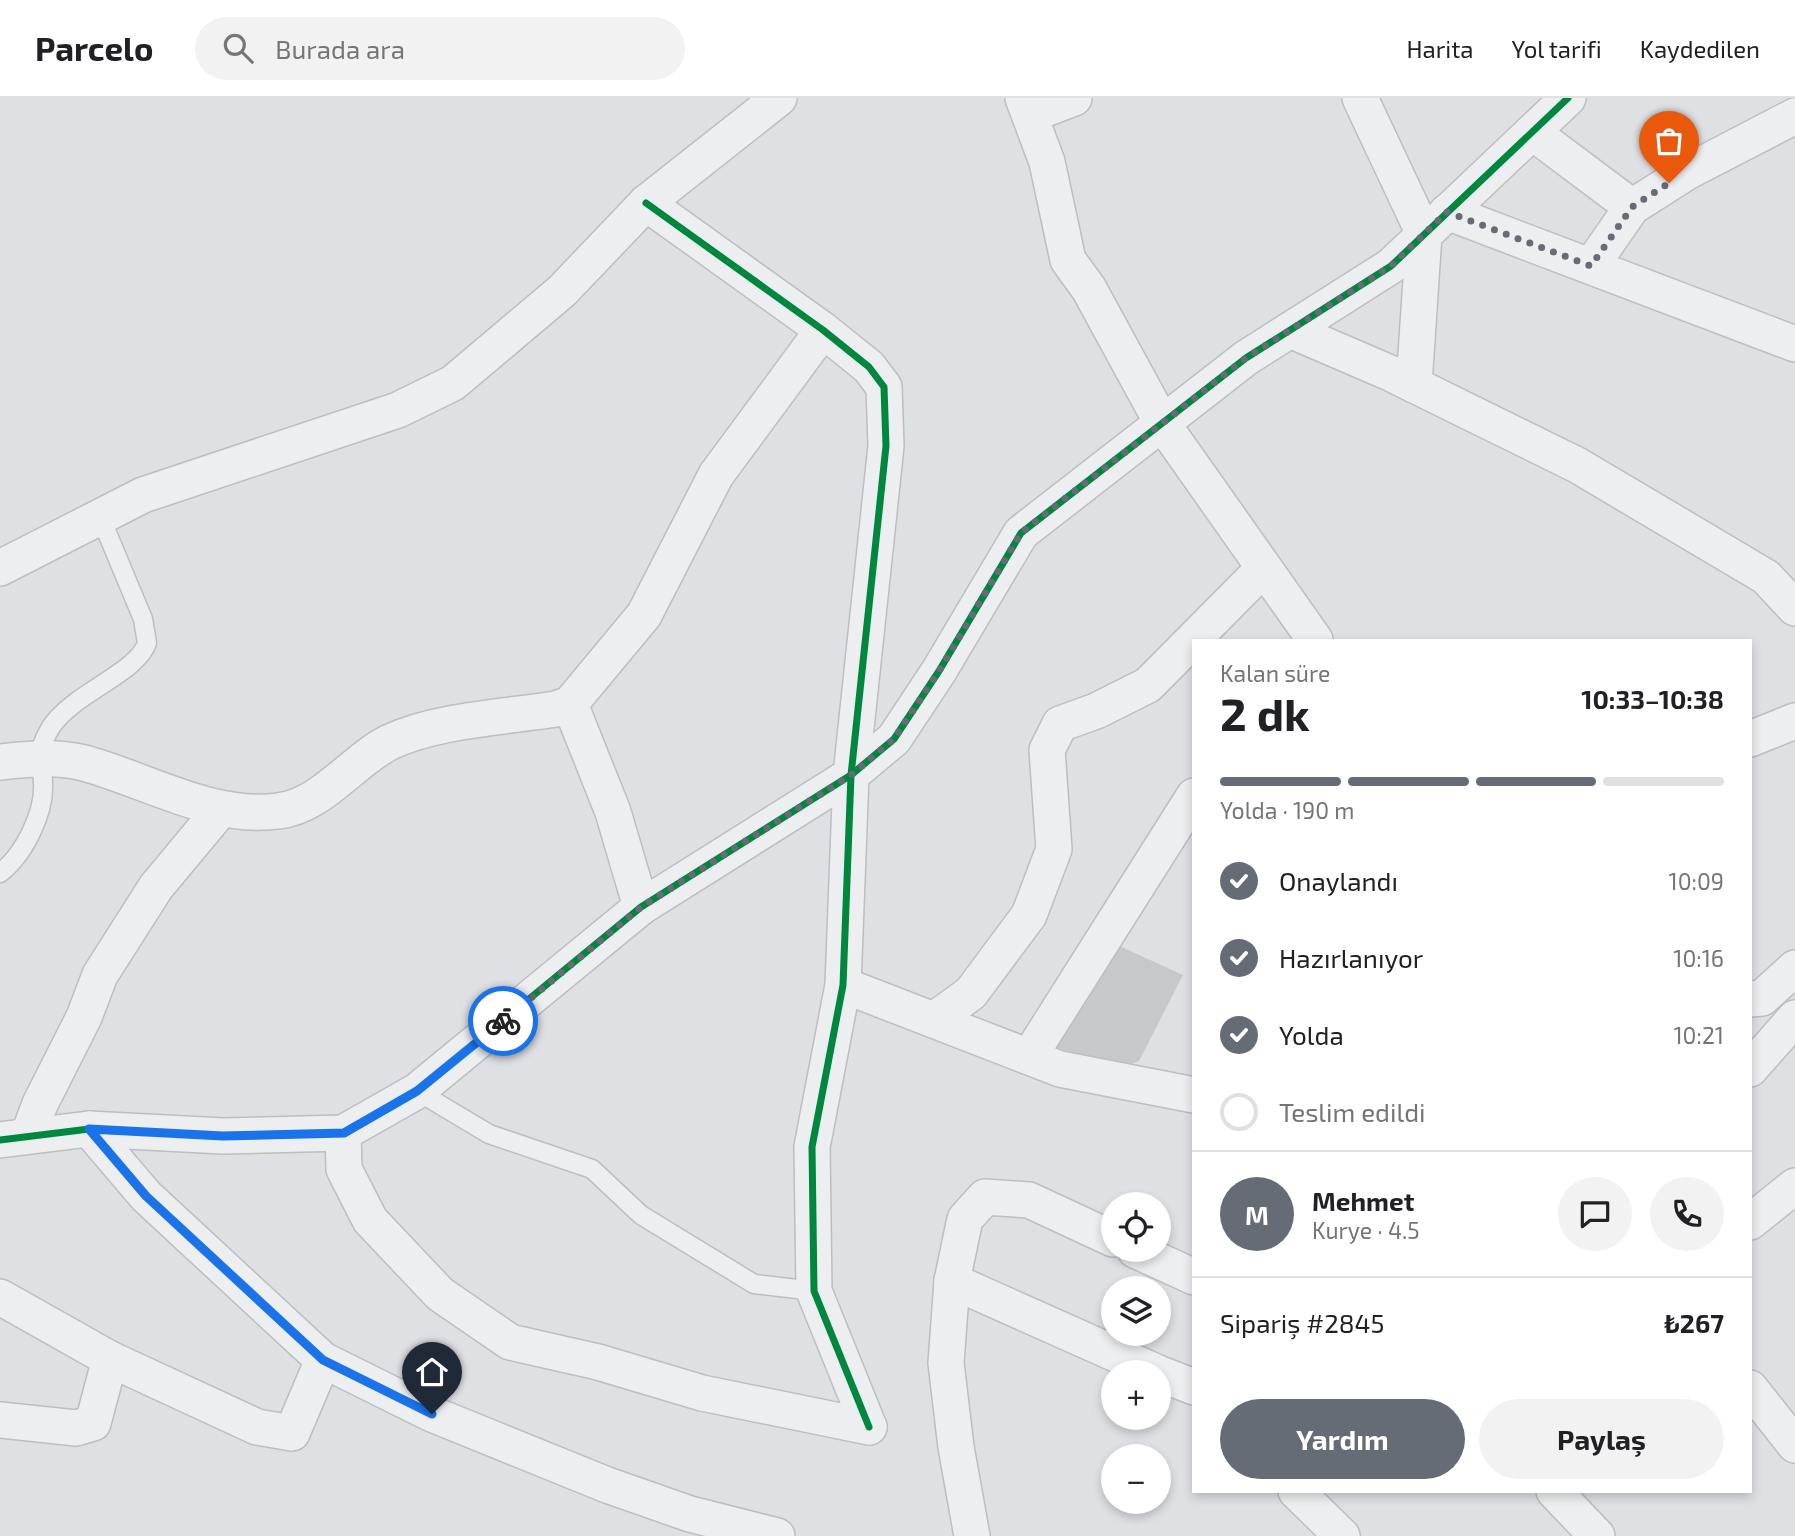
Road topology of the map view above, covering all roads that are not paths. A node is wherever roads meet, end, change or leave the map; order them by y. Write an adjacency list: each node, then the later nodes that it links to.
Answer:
1 (779, 98): 8 (street)
2 (1074, 98): 5 (street)
3 (1360, 98): 10 (street)
4 (1568, 98): 7 (street)
5 (1027, 107): 16 (street)
6 (1795, 116): 9 (street)
7 (1532, 132): 9 (street); 10 (street)
8 (646, 203): 12 (street); 17 (street)
9 (1632, 207): 11 (street)
10 (1436, 223): 11 (street); 13 (street); 15 (street)
11 (1591, 266): 14 (street)
12 (823, 330): 24 (street); 29 (street)
13 (1290, 330): 15 (street); 16 (street)
14 (1795, 344)
15 (1414, 386): 20 (street)
16 (1162, 423): 19 (street); 29 (street)
17 (100, 516): 18 (street); 27 (lane)
18 (0, 568)
19 (1264, 568): 21 (street); 22 (street)
20 (1795, 608)
21 (1303, 635)
22 (1194, 639)
23 (1192, 641): 38 (street)
24 (570, 704): 31 (street); 33 (street)
25 (1795, 721): 26 (street)
26 (1752, 738)
27 (38, 758): 28 (street); 31 (street); 32 (lane)
28 (0, 762)
29 (851, 775): 33 (street); 35 (street)
30 (1192, 799): 39 (street)
31 (222, 809): 45 (street)
32 (0, 873)
33 (641, 907): 41 (street)
34 (1795, 968): 36 (street)
35 (843, 985): 38 (street); 52 (street)
36 (1752, 999)
37 (1795, 1018): 40 (street)
38 (934, 1020): 39 (street)
39 (1029, 1057): 42 (street)
40 (1752, 1067)
41 (417, 1091): 44 (street); 52 (lane)
42 (1192, 1095)
43 (89, 1129): 44 (street); 45 (street); 55 (street)
44 (344, 1133): 52 (street)
45 (14, 1138)
46 (1795, 1186): 47 (street)
47 (1752, 1220)
48 (1101, 1233): 51 (street)
49 (1161, 1262): 50 (street)
50 (1192, 1276)
51 (952, 1281): 56 (street); 63 (street)
52 (814, 1292)
53 (0, 1297): 54 (street)
54 (110, 1359): 55 (street); 58 (street)
55 (323, 1360): 62 (street)
56 (1178, 1382)
57 (1752, 1390): 59 (street)
58 (0, 1420)
59 (1795, 1444)
60 (1298, 1493): 64 (street)
61 (1556, 1493): 65 (street)
62 (777, 1536)
63 (972, 1536)
64 (1342, 1536)
65 (1597, 1536)

